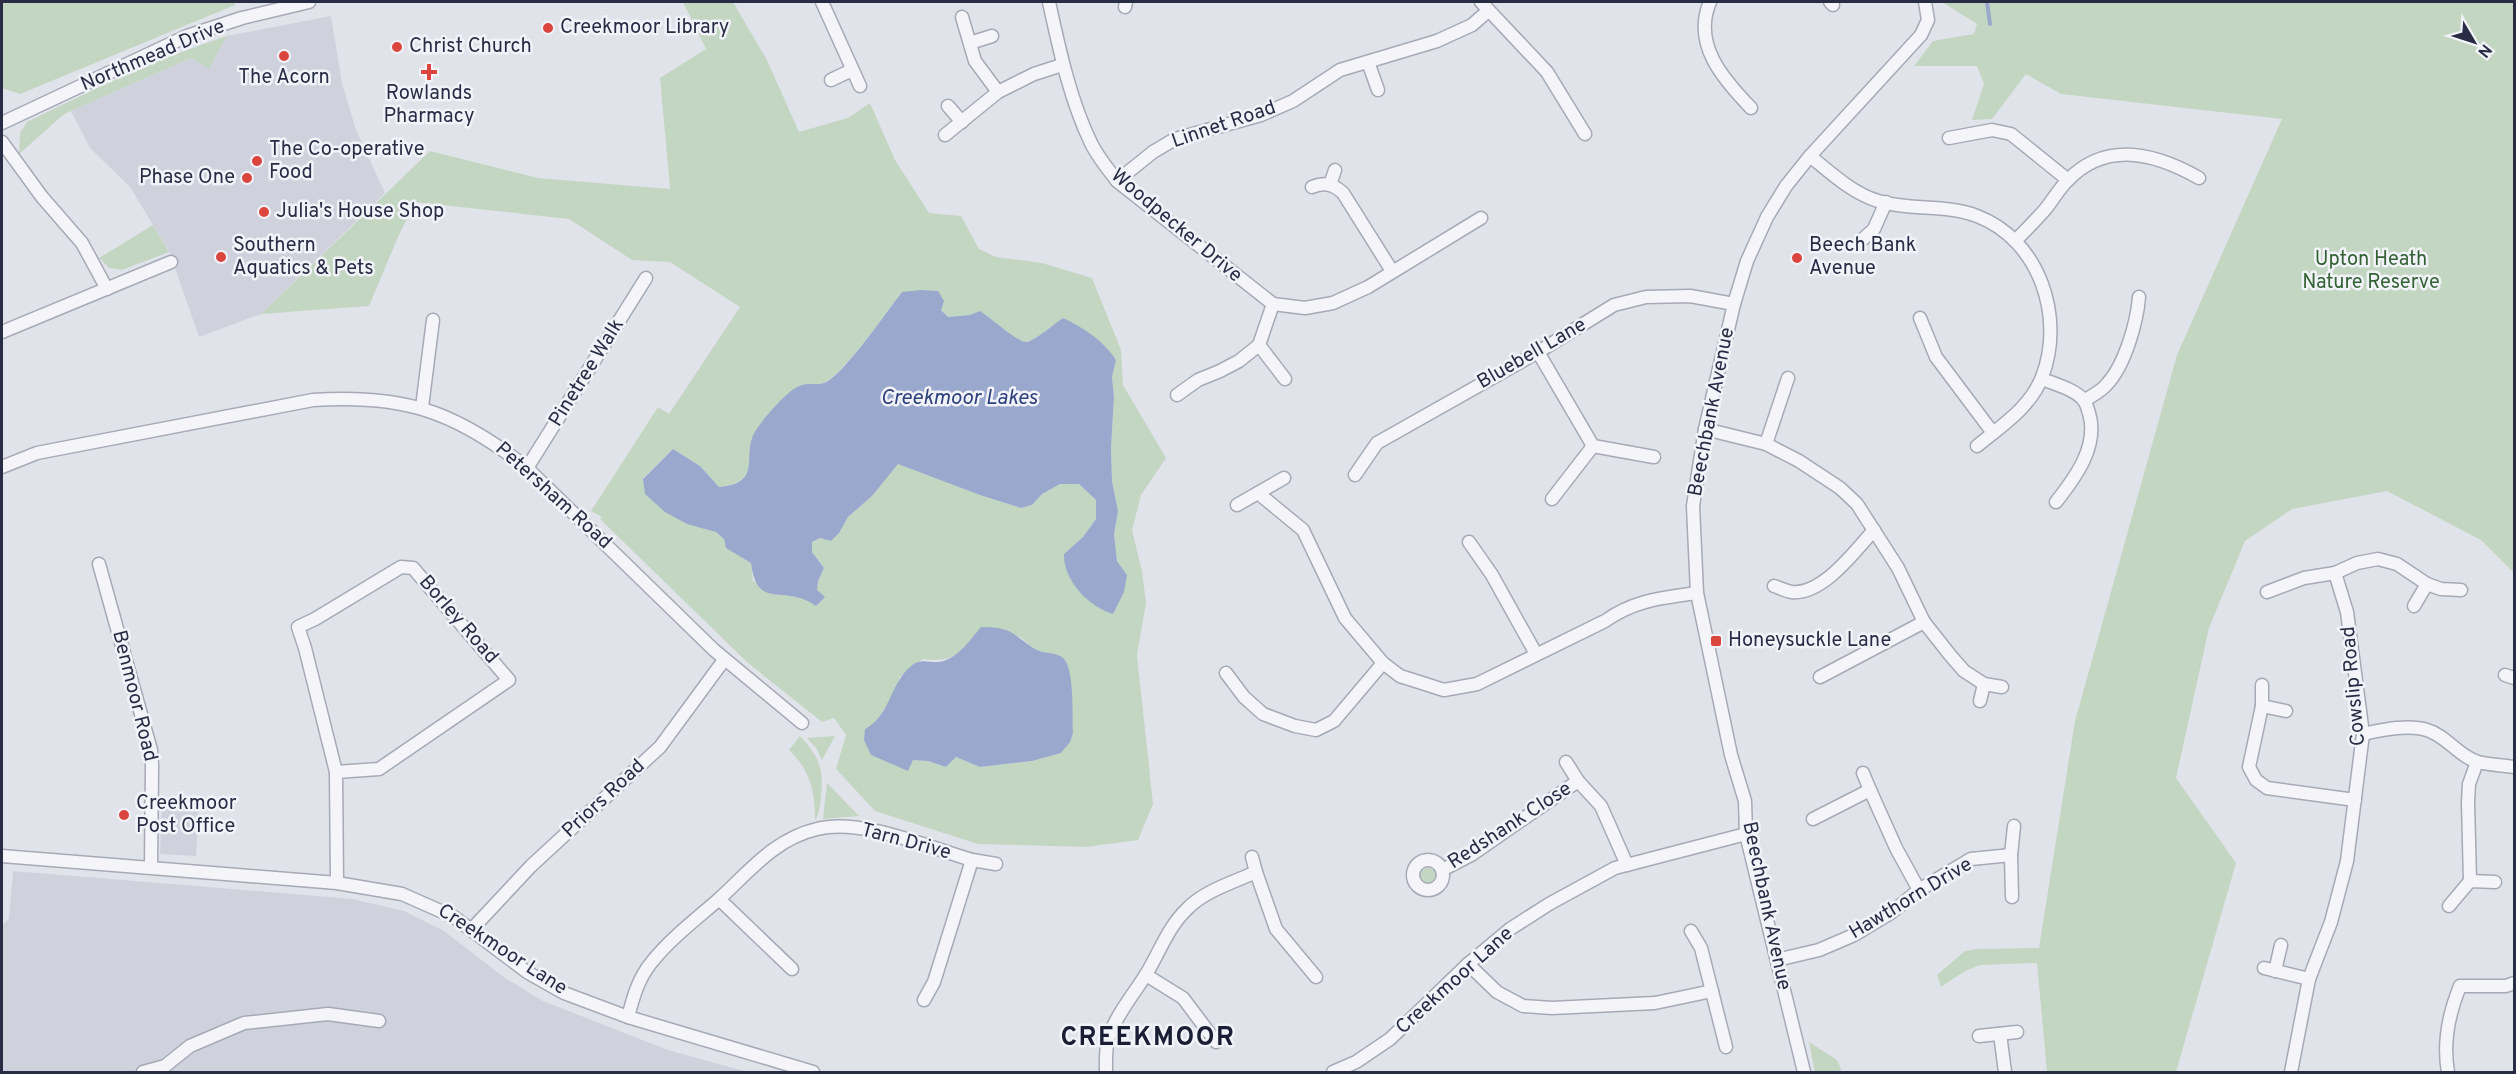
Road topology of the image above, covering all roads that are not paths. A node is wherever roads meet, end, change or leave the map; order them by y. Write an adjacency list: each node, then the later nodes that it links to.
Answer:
1 (309, 2): 21 (street, Northmead Drive)
2 (838, 2): 6 (street)
3 (1049, 2): 12 (street, Woodpecker Drive)
4 (1710, 2): 19 (street)
5 (1925, 2): 26 (street, Beechbank Avenue)
6 (824, 5): 13 (street)
7 (1485, 6): 11 (street, Linnet Road); 22 (street)
8 (962, 17): 10 (street)
9 (992, 36): 10 (street)
10 (969, 43): 17 (street)
11 (1368, 62): 16 (street); 30 (street, Linnet Road)
12 (1062, 65): 17 (street); 30 (street, Woodpecker Drive)
13 (852, 70): 14 (street); 15 (street)
14 (831, 80)
15 (860, 86)
16 (1378, 90)
17 (998, 92): 20 (street)
18 (948, 106): 20 (street)
19 (1751, 108)
20 (962, 122): 23 (street)
21 (2, 123)
22 (1585, 134)
23 (945, 135)
24 (1949, 138): 29 (street)
25 (2, 142): 40 (street)
26 (1810, 156): 33 (street); 43 (street, Beechbank Avenue)
27 (1335, 170): 31 (street)
28 (2199, 178): 29 (street)
29 (2068, 180): 36 (street)
30 (1117, 181): 42 (street, Woodpecker Drive)
31 (1330, 185): 32 (street); 38 (street)
32 (1312, 187)
33 (1886, 202): 35 (street); 36 (street)
34 (1481, 218): 38 (street, Woodpecker Drive)
35 (1863, 240)
36 (2015, 241): 50 (street)
37 (171, 262): 40 (street)
38 (1392, 271): 42 (street, Woodpecker Drive)
39 (646, 278): 62 (street, Pinetree Walk)
40 (107, 289): 46 (street)
41 (2139, 297): 53 (street)
42 (1273, 304): 47 (street)
43 (1734, 304): 48 (street, Bluebell Lane); 55 (street, Beechbank Avenue)
44 (1920, 318): 56 (street)
45 (433, 320): 54 (street)
46 (2, 332)
47 (1259, 345): 51 (street); 52 (street)
48 (1539, 352): 58 (street); 63 (street, Bluebell Lane)
49 (1788, 378): 57 (street)
50 (2042, 379): 53 (street); 56 (street)
51 (1285, 380)
52 (1177, 395)
53 (2084, 401): 67 (street)
54 (422, 407): 61 (street, Petersham Road); 62 (street, Petersham Road)
55 (1705, 429): 57 (street); 77 (street, Beechbank Avenue)
56 (1993, 433): 59 (street)
57 (1766, 444): 69 (street)
58 (1593, 446): 60 (street); 66 (street)
59 (1977, 446)
60 (1654, 457)
61 (2, 468)
62 (527, 468): 81 (street, Petersham Road)
63 (1355, 476)
64 (1284, 478): 65 (street)
65 (1258, 493): 68 (street); 82 (street)
66 (1552, 500)
67 (2055, 502)
68 (1237, 505)
69 (1874, 530): 74 (street); 79 (street)
70 (1469, 542): 80 (street)
71 (99, 564): 110 (street, Benmoor Road)
72 (2335, 573): 73 (street); 76 (street); 92 (street, Cowslip Road)
73 (2427, 584): 75 (street); 78 (street)
74 (1774, 586)
75 (2461, 590)
76 (2267, 592)
77 (1696, 593): 80 (street); 103 (street, Beechbank Avenue)
78 (2414, 606)
79 (1924, 622): 84 (street); 85 (street)
80 (1536, 654): 82 (street)
81 (724, 660): 91 (street, Petersham Road); 120 (street, Priors Road)
82 (1383, 663): 83 (street)
83 (1226, 672)
84 (1820, 677)
85 (1984, 684): 87 (street); 88 (street)
86 (2262, 685): 89 (street)
87 (2002, 687)
88 (1980, 700)
89 (2262, 706): 90 (street); 100 (street)
90 (2286, 711)
91 (802, 723)
92 (2362, 734): 94 (street); 100 (street, Cowslip Road)
93 (1566, 762): 98 (street, Redshank Close)
94 (2477, 762): 95 (street); 113 (street)
95 (2514, 767)
96 (336, 772): 96 (street, Borley Road); 115 (street, Borley Road)
97 (1863, 773): 99 (street)
98 (1578, 781): 109 (street, Redshank Close); 111 (street, Redshank Close)
99 (1870, 790): 101 (street); 116 (street)
100 (2355, 800): 128 (street, Cowslip Road)
101 (1813, 819)
102 (2014, 826): 104 (street)
103 (1746, 834): 109 (street, Creekmoor Lane); 123 (street, Beechbank Avenue)
104 (2011, 855): 116 (street, Hawthorn Drive); 117 (street)
105 (2, 856): 110 (street, Creekmoor Lane)
106 (1252, 857): 112 (street)
107 (972, 860): 108 (street, Tarn Drive); 118 (street, Tarn Drive); 133 (street, Tarn Drive)
108 (996, 864)
109 (1627, 865): 124 (street, Creekmoor Lane)
110 (151, 867): 115 (street, Creekmoor Lane)
111 (1442, 870)
112 (1256, 872): 126 (street); 127 (street)
113 (2470, 881): 114 (street); 119 (street)
114 (2495, 882)
115 (337, 883): 120 (street, Creekmoor Lane)
116 (1919, 890): 123 (street, Hawthorn Drive)
117 (2012, 897)
118 (719, 898): 125 (street); 134 (street, Tarn Drive)
119 (2449, 906)
120 (472, 929): 134 (street, Creekmoor Lane)
121 (1691, 931): 132 (street)
122 (2281, 945): 128 (street)
123 (1777, 960): 146 (street, Beechbank Avenue)
124 (1468, 964): 132 (street); 145 (street, Creekmoor Lane)
125 (792, 969)
126 (1146, 975): 139 (street); 144 (street)
127 (1316, 977)
128 (2309, 979): 148 (street, Cowslip Road)
129 (2448, 980): 131 (street)
130 (2514, 983): 131 (street)
131 (2460, 986): 149 (street)
132 (1712, 991): 140 (street)
133 (924, 1000)
134 (628, 1017): 143 (street, Creekmoor Lane)
135 (380, 1021): 141 (street)
136 (2017, 1032): 137 (street)
137 (2000, 1034): 138 (street); 147 (street)
138 (1979, 1036)
139 (1216, 1042)
140 (1726, 1047)
141 (169, 1069): 142 (street)
142 (143, 1072)
143 (813, 1072)
144 (1106, 1072)
145 (1334, 1072)
146 (1804, 1072)
147 (2005, 1072)
148 (2291, 1072)
149 (2448, 1072)

